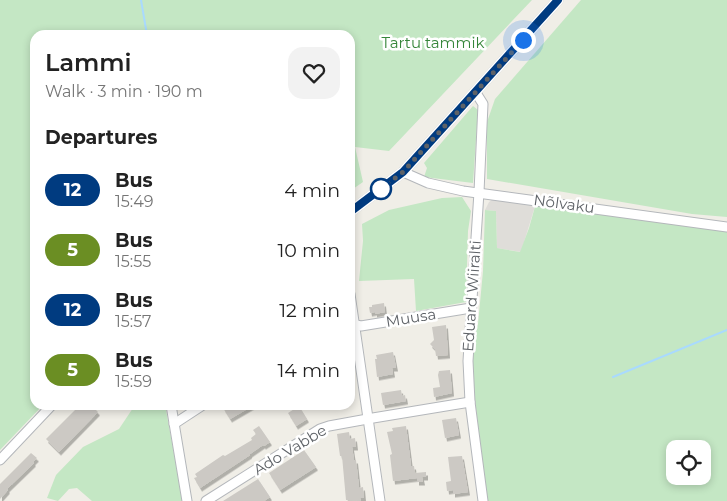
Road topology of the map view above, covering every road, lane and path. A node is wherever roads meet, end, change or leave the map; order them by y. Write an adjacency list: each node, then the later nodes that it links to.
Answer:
1 (558, 0): 2 (street)
2 (476, 93): 3 (street); 4 (street, Eduard Wiiralti)
3 (403, 172): 4 (street, Nõlvaku); 5 (street)
4 (479, 192): 6 (street, Nõlvaku); 7 (street, Eduard Wiiralti)
5 (355, 208)
6 (727, 226)
7 (471, 308): 8 (street, Muusa); 10 (street, Eduard Wiiralti)
8 (355, 325)
9 (355, 342): 14 (street)
10 (470, 402): 14 (street, Ado Vabbe); 20 (street, Eduard Wiiralti)
11 (47, 410): 16 (street)
12 (172, 410): 15 (street)
13 (195, 410): 15 (street)
14 (368, 419): 18 (street, Ado Vabbe); 19 (street)
15 (174, 424): 17 (street)
16 (0, 460)
17 (188, 501)
18 (206, 501)
19 (380, 501)
20 (483, 501)

